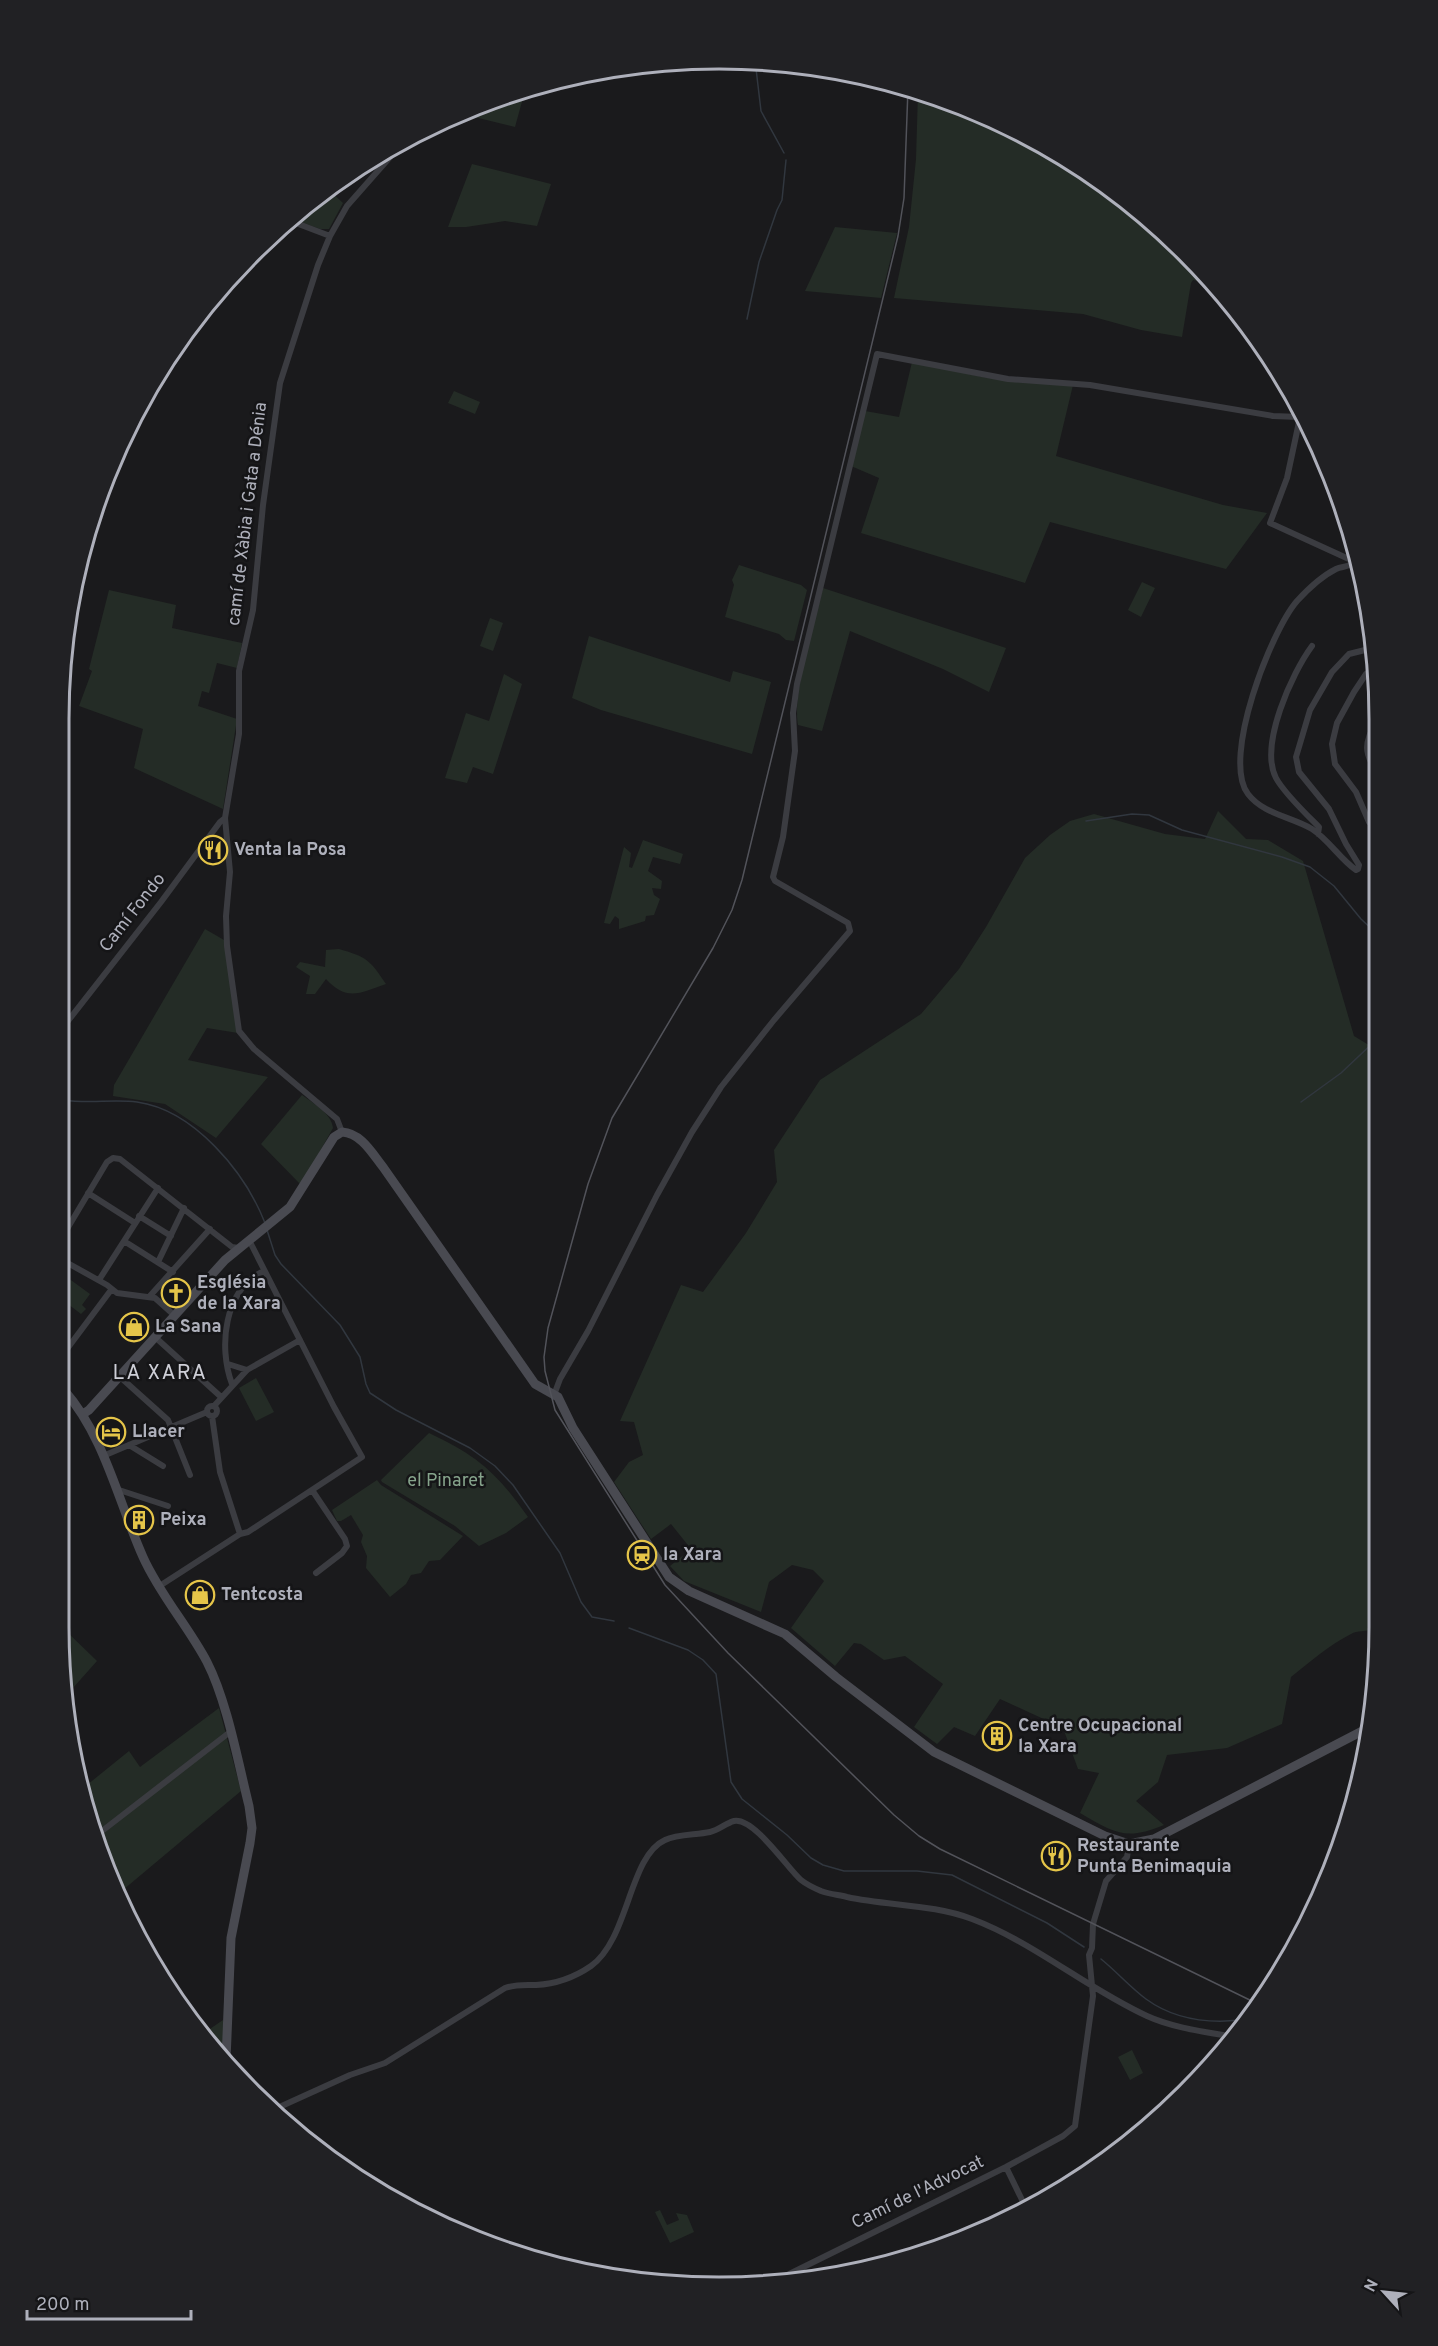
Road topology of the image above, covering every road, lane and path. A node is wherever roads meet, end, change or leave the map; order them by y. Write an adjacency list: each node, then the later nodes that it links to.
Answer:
1 (387, 160): 3 (street, camí de Xàbia i Gata a Dénia)
2 (298, 224): 3 (street)
3 (330, 236): 13 (street, camí de Xàbia i Gata a Dénia)
4 (1294, 417): 44 (street)
5 (1298, 424): 6 (street)
6 (1349, 560)
7 (1350, 565): 15 (street)
8 (1312, 646): 15 (street)
9 (1365, 650): 15 (street)
10 (1368, 673): 14 (street)
11 (1369, 736): 12 (street)
12 (1369, 761)
13 (225, 818): 16 (street, Camí Fondo); 17 (street, camí de Xàbia i Gata a Dénia)
14 (1369, 822)
15 (1318, 834)
16 (69, 1020)
17 (342, 1132): 27 (main road); 44 (main road)
18 (158, 1188): 19 (street); 20 (street); 21 (street)
19 (88, 1193): 22 (street); 23 (street)
20 (184, 1208): 24 (street); 25 (street)
21 (140, 1216): 22 (street); 25 (street)
22 (135, 1222): 26 (street)
23 (69, 1225)
24 (210, 1229): 28 (street); 32 (street)
25 (171, 1236): 29 (street)
26 (124, 1240): 29 (street); 33 (street)
27 (249, 1240): 28 (main road); 31 (street)
28 (233, 1250): 36 (main road)
29 (158, 1262): 32 (street)
30 (69, 1264): 33 (street)
31 (264, 1271): 38 (street); 40 (street)
32 (173, 1272): 35 (street)
33 (99, 1280): 34 (street)
34 (111, 1290): 35 (street); 39 (street)
35 (149, 1297): 36 (street)
36 (174, 1315): 37 (main road)
37 (155, 1337): 42 (main road); 46 (street)
38 (300, 1340): 41 (street); 55 (street)
39 (69, 1346)
40 (228, 1364): 41 (street); 43 (street)
41 (247, 1370): 43 (street)
42 (119, 1376): 47 (main road); 49 (street)
43 (232, 1384): 46 (street)
44 (554, 1395): 63 (main road)
45 (69, 1396): 47 (main road)
46 (220, 1396): 48 (street)
47 (83, 1413): 51 (main road)
48 (209, 1414): 49 (street); 57 (street)
49 (170, 1428): 50 (street); 53 (street)
50 (129, 1445): 51 (street); 52 (street)
51 (103, 1456): 54 (main road)
52 (163, 1466)
53 (190, 1475)
54 (116, 1489): 56 (street); 59 (main road)
55 (312, 1490): 57 (street); 58 (street)
56 (168, 1506)
57 (240, 1534): 59 (street)
58 (316, 1573)
59 (158, 1587): 60 (main road)
60 (230, 1732): 62 (street); 66 (main road)
61 (1360, 1732): 63 (main road)
62 (102, 1831)
63 (1129, 1844): 64 (street)
64 (1092, 1987): 65 (street); 67 (street); 68 (street, Camí de l'Advocat)
65 (1225, 2035)
66 (226, 2052)
67 (280, 2107)
68 (1006, 2167): 69 (street); 70 (street, Camí de l'Advocat)
69 (1023, 2201)
70 (793, 2272)

